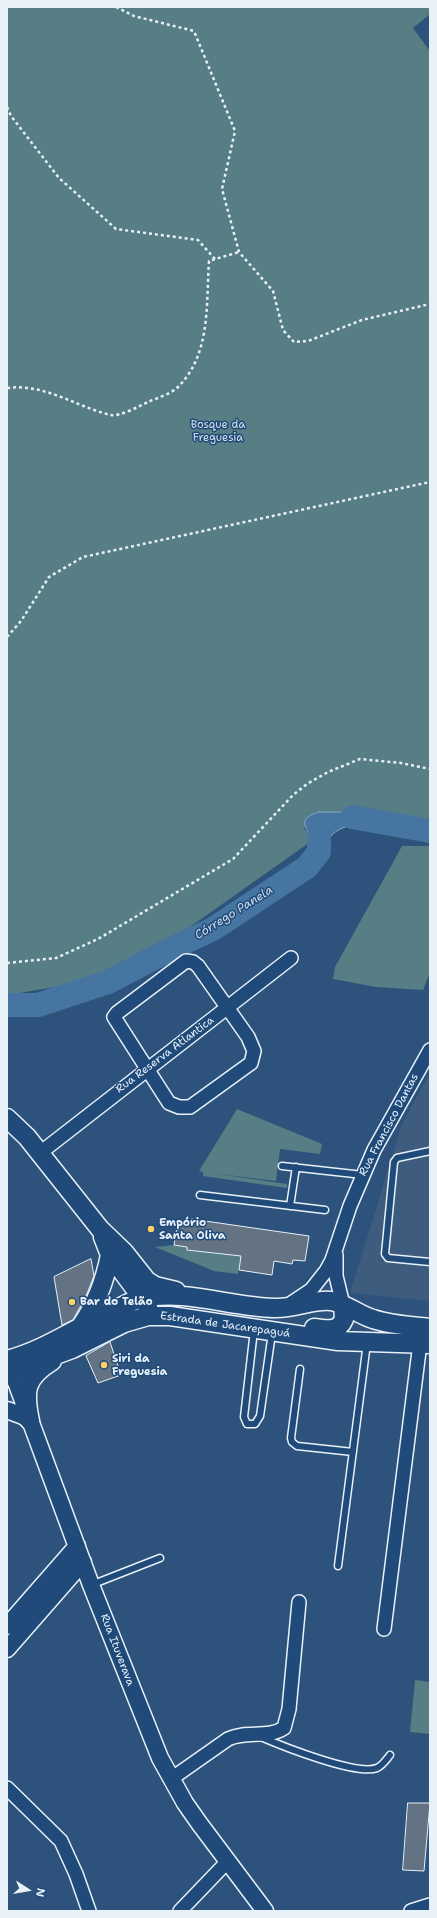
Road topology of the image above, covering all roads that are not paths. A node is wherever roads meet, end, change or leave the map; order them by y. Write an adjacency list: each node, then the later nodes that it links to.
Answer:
1 (291, 958): 2 (street, Rua Reserva Atlantica)
2 (228, 1008): 4 (street, Rua Reserva Atlantica); 4 (street); 4 (street)
3 (430, 1050): 10 (street, Rua Francisco Dantas)
4 (146, 1069): 7 (street, Rua Reserva Atlantica)
5 (7, 1118): 7 (main road)
6 (430, 1151): 17 (lane)
7 (40, 1153): 14 (main road)
8 (282, 1166): 9 (lane)
9 (296, 1168): 10 (lane); 12 (lane)
10 (363, 1175): 15 (street, Rua Francisco Dantas)
11 (200, 1194): 12 (lane)
12 (290, 1206): 13 (lane)
13 (325, 1210)
14 (100, 1229): 16 (main road); 18 (main road)
15 (337, 1247): 20 (street, Rua Francisco Dantas); 21 (street, Rua Francisco Dantas)
16 (110, 1255): 19 (main road); 23 (main road)
17 (430, 1262)
18 (192, 1297): 19 (main road, Estrada de Jacarepaguá); 21 (main road, Estrada de Jacarepaguá)
19 (141, 1298): 22 (main road); 23 (main road, Estrada de Jacarepaguá)
20 (343, 1305): 21 (main road, Estrada de Jacarepaguá); 25 (main road, Estrada de Jacarepaguá); 26 (main road)
21 (283, 1308)
22 (170, 1316): 24 (main road, Estrada de Jacarepaguá); 29 (main road, Estrada de Jacarepaguá)
23 (82, 1326): 31 (main road, Estrada de Jacarepaguá)
24 (254, 1328): 26 (main road, Estrada de Jacarepaguá); 26 (lane)
25 (430, 1328)
26 (272, 1331): 27 (main road, Estrada de Jacarepaguá)
27 (367, 1341): 28 (main road, Estrada de Jacarepaguá); 34 (lane)
28 (425, 1343): 42 (street)
29 (72, 1349): 31 (main road, Estrada de Jacarepaguá); 33 (main road)
30 (300, 1369): 34 (lane)
31 (8, 1371): 33 (street, Rua Ituverava)
32 (7, 1410): 33 (street)
33 (30, 1421): 35 (street, Rua Ituverava)
34 (353, 1452): 38 (lane)
35 (77, 1546): 37 (street, Rua Ituverava); 41 (street)
36 (160, 1558): 39 (lane)
37 (83, 1562): 39 (street, Rua Ituverava); 43 (street)
38 (338, 1566)
39 (91, 1585): 46 (street, Rua Ituverava)
40 (299, 1602): 44 (street)
41 (7, 1626)
42 (384, 1629)
43 (7, 1649)
44 (250, 1733): 45 (lane); 46 (street)
45 (390, 1755)
46 (171, 1779): 48 (street, Rua Ituverava)
47 (7, 1788): 50 (street)
48 (228, 1861): 51 (street); 52 (street, Rua Ituverava)
49 (430, 1905): 53 (street)
50 (89, 1911)
51 (180, 1911)
52 (265, 1911)
53 (411, 1911)

